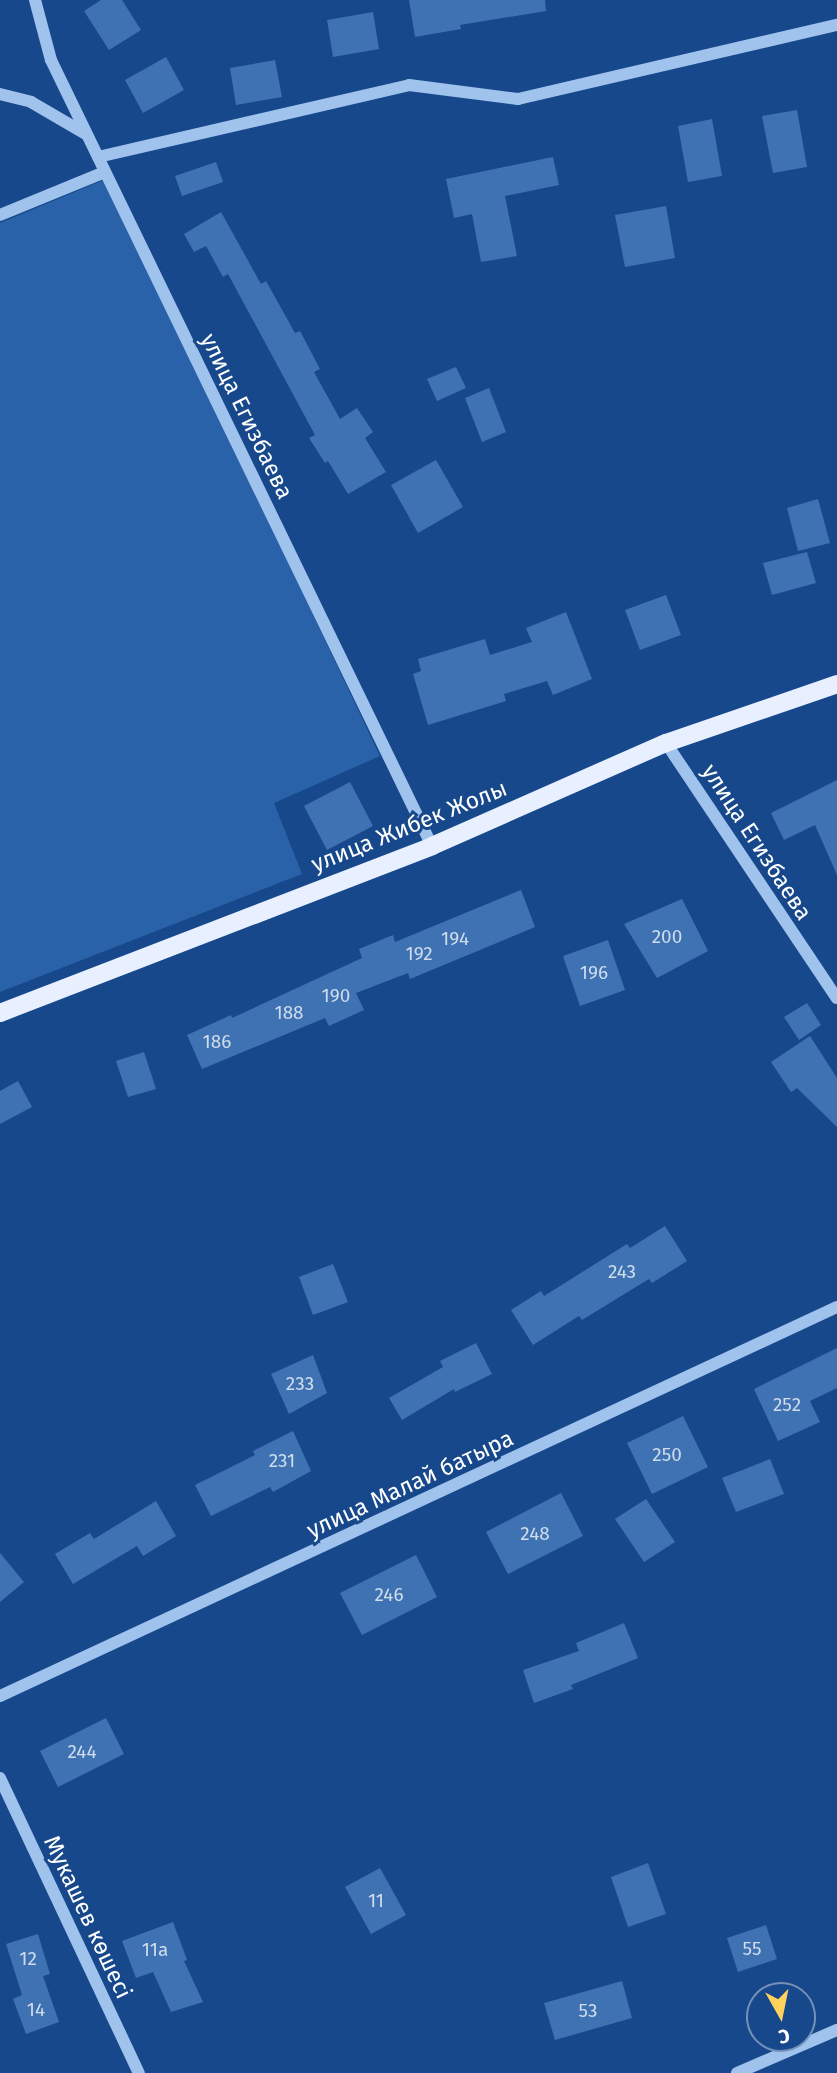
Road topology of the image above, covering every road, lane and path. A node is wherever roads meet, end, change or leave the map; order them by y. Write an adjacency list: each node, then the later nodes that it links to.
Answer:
1 (35, 0): 4 (street, улица Егизбаева)
2 (837, 25): 5 (street)
3 (0, 94): 4 (street)
4 (86, 134): 5 (street, улица Егизбаева)
5 (98, 157): 6 (street, улица Егизбаева)
6 (105, 172): 7 (street); 10 (street, улица Егизбаева)
7 (0, 215)
8 (837, 684): 9 (main road, улица Жибек Жолы)
9 (666, 743): 10 (main road, улица Жибек Жолы); 11 (street, улица Егизбаева)
10 (432, 846): 12 (main road, улица Жибек Жолы)
11 (837, 998)
12 (0, 1013)
13 (837, 1307): 14 (street, улица Малай батыра)
14 (0, 1696)
15 (0, 1778): 17 (street, Мукашев көшесі)
16 (837, 2030): 18 (street)
17 (139, 2073)
18 (737, 2073)

